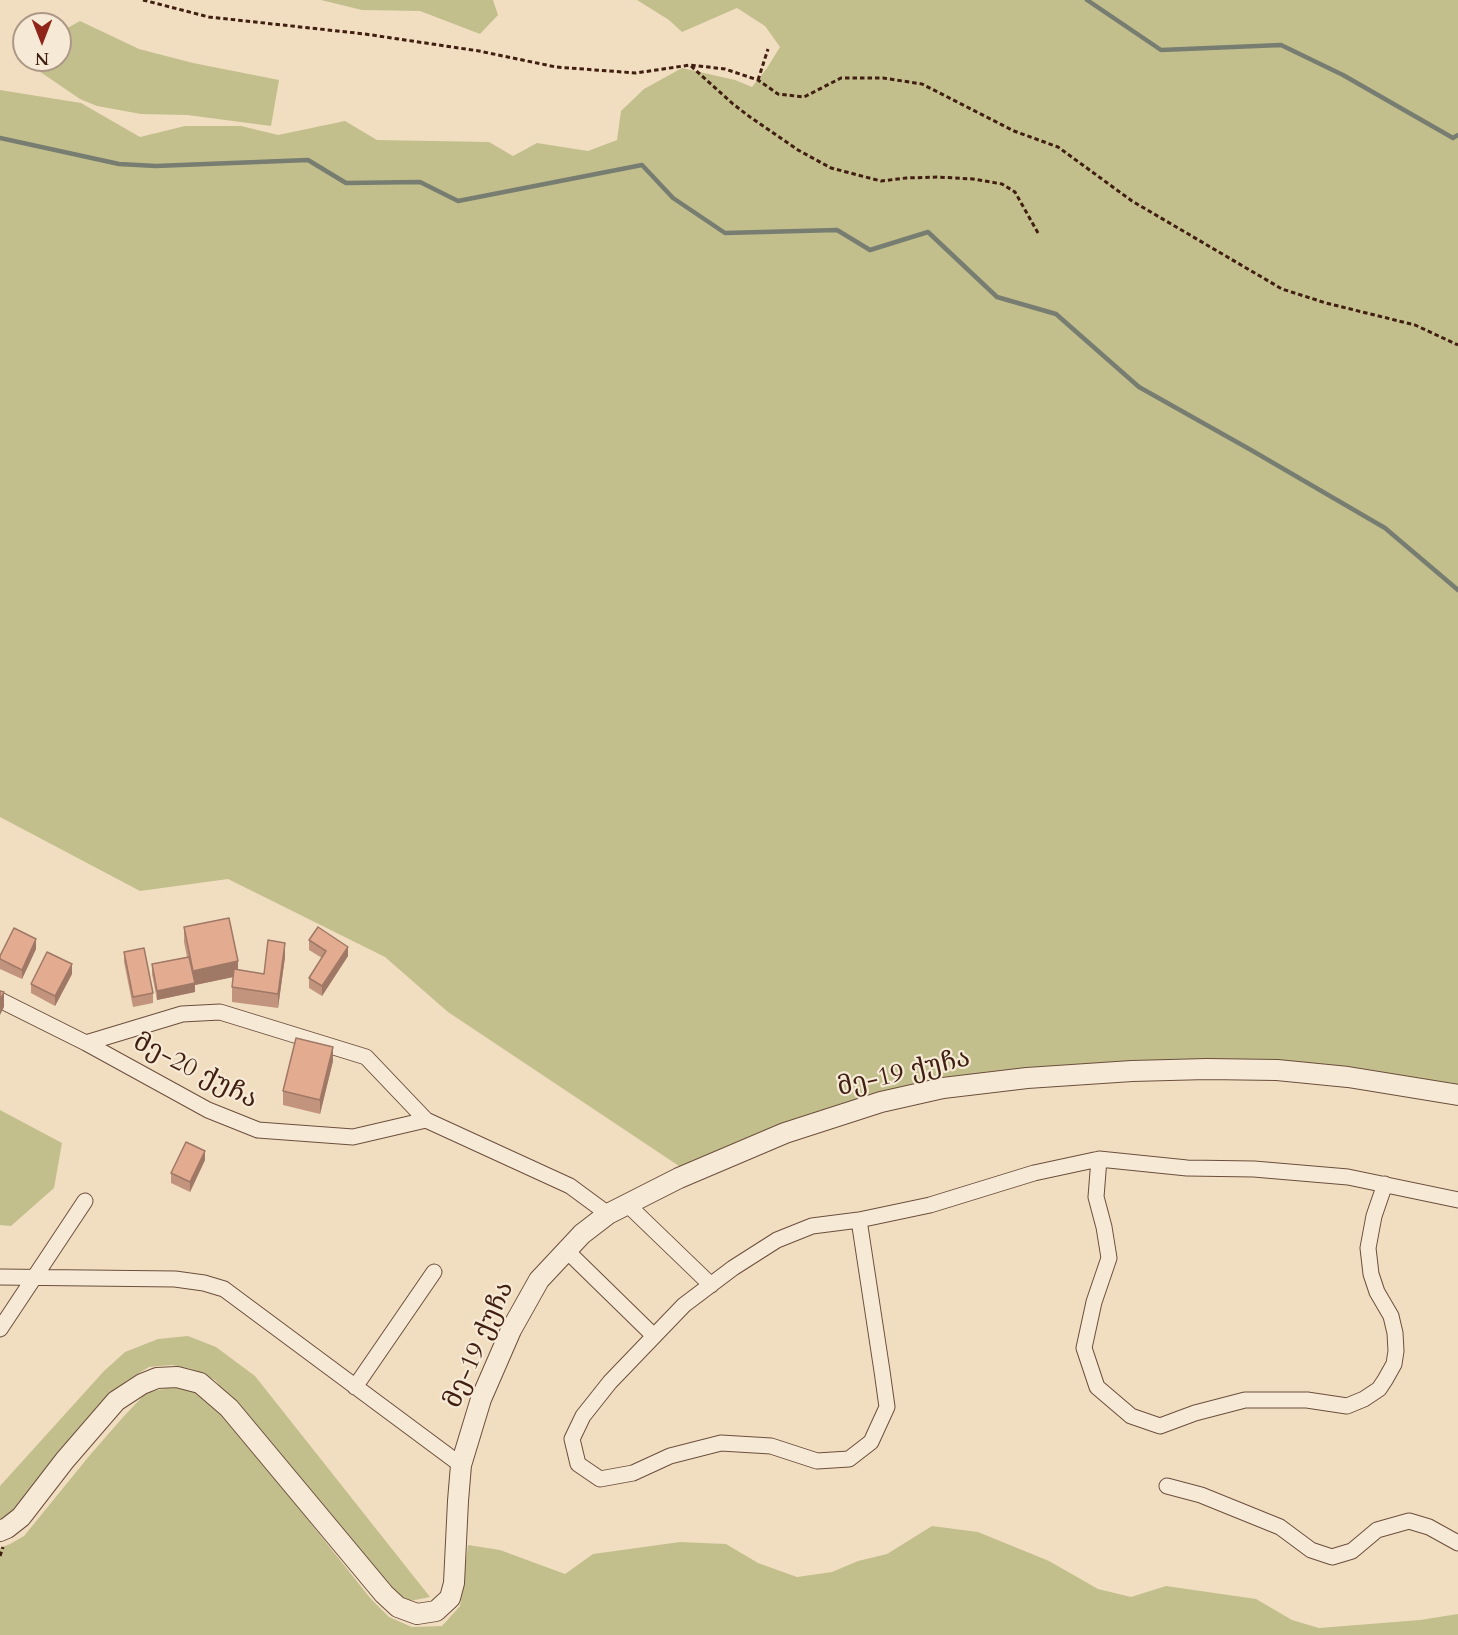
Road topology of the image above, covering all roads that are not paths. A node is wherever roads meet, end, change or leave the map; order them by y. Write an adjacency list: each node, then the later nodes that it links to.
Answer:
1 (0, 1000): 2 (street, მე-20 ქუჩა)
2 (86, 1043): 4 (street, მე-20 ქუჩა); 4 (street)
3 (1458, 1095): 9 (street, მე-19 ქუჩა)
4 (426, 1120): 10 (street)
5 (1099, 1159): 6 (street); 6 (street); 11 (street)
6 (1385, 1184): 7 (street)
7 (1458, 1200)
8 (86, 1201): 15 (street)
9 (628, 1205): 10 (street, მე-19 ქუჩა); 16 (street)
10 (608, 1214): 12 (street, მე-19 ქუჩა)
11 (859, 1220): 16 (street); 18 (street)
12 (566, 1250): 18 (street); 20 (street, მე-19 ქუჩა)
13 (434, 1272): 19 (street)
14 (0, 1277): 15 (street)
15 (34, 1278): 17 (street); 19 (street)
16 (711, 1285): 18 (street)
17 (0, 1329)
18 (654, 1336)
19 (355, 1386): 20 (street)
20 (461, 1465): 22 (street, მე-19 ქუჩა)
21 (1167, 1486): 23 (street)
22 (0, 1531)
23 (1458, 1543)

